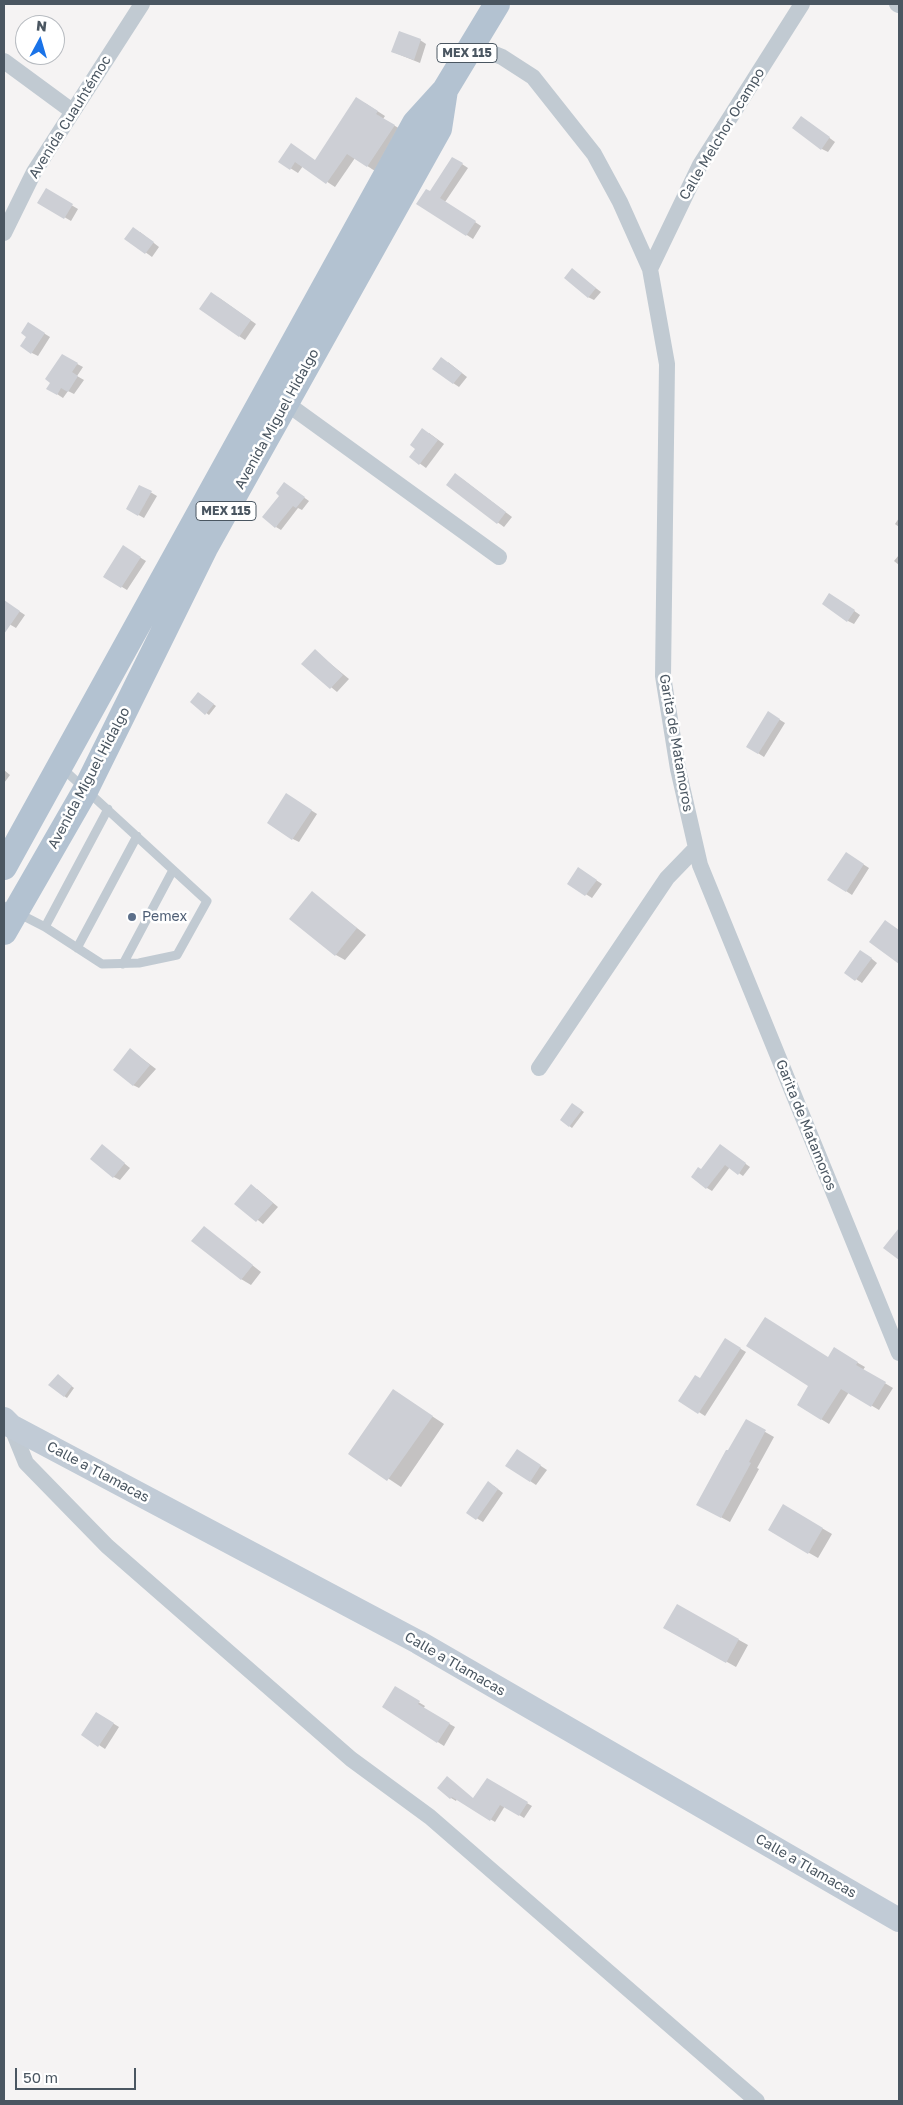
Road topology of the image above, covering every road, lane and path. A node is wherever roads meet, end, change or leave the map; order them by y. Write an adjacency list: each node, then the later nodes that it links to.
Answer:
1 (142, 4): 6 (street, Avenida Cuauhtémoc)
2 (802, 4): 8 (street, Calle Melchor Ocampo)
3 (493, 10): 4 (main road, Avenida Miguel Hidalgo / MEX 115)
4 (472, 45): 8 (street, Garita de Matamoros); 9 (main road, Avenida Miguel Hidalgo / MEX 115)
5 (4, 61): 6 (street)
6 (72, 110): 7 (street, Avenida Cuauhtémoc)
7 (4, 232)
8 (650, 268): 17 (street, Garita de Matamoros)
9 (300, 356): 10 (main road, Avenida Miguel Hidalgo / MEX 115); 11 (main road, Avenida Miguel Hidalgo / MEX 115)
10 (286, 403): 11 (main road, Avenida Miguel Hidalgo / MEX 115); 12 (street)
11 (196, 543): 13 (main road, Avenida Miguel Hidalgo / MEX 115); 14 (main road, Avenida Miguel Hidalgo / MEX 115)
12 (498, 557)
13 (61, 767): 14 (lane); 18 (main road, Avenida Miguel Hidalgo / MEX 115)
14 (85, 791): 15 (lane); 20 (main road, Avenida Miguel Hidalgo / MEX 115)
15 (108, 809): 16 (lane); 21 (lane)
16 (137, 836): 19 (lane); 22 (lane)
17 (696, 848): 24 (street); 25 (street, Garita de Matamoros)
18 (4, 867)
19 (173, 870): 23 (lane); 23 (lane)
20 (8, 917): 21 (lane)
21 (45, 927): 22 (lane)
22 (77, 948): 23 (lane)
23 (123, 964)
24 (539, 1068)
25 (899, 1353)
26 (7, 1422): 27 (main road, Calle a Tlamacas); 28 (street)
27 (899, 1920)
28 (757, 2101)

